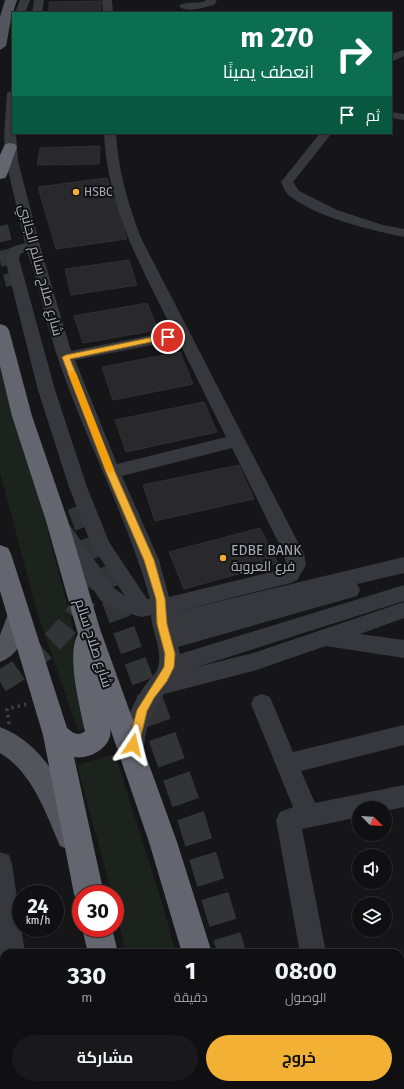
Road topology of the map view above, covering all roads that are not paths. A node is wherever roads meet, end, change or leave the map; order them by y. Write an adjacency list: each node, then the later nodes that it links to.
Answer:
1 (11, 0): 10 (main road)
2 (25, 0): 7 (street)
3 (38, 0): 8 (street)
4 (108, 0): 9 (street)
5 (212, 0): 6 (street)
6 (184, 6)
7 (20, 12)
8 (37, 12)
9 (108, 12)
10 (0, 46)
11 (404, 50): 12 (street)
12 (392, 53)
13 (404, 53): 14 (street)
14 (392, 58)
15 (392, 115): 16 (street)
16 (404, 117)
17 (14, 134): 20 (street, شارع صلاح سالم الجانبي)
18 (110, 134): 25 (street)
19 (325, 134): 22 (street)
20 (14, 141): 21 (highway); 23 (street, شارع صلاح سالم الجانبي)
21 (0, 175)
22 (404, 233)
23 (33, 246): 26 (street, شارع صلاح سالم الجانبي); 34 (street)
24 (0, 330): 29 (highway, شارع صلاح سالم)
25 (182, 334): 26 (street); 27 (street)
26 (66, 357): 28 (street, شارع صلاح سالم الجانبي)
27 (236, 440): 28 (street); 37 (street)
28 (111, 472): 37 (street, شارع صلاح سالم الجانبي)
29 (57, 521): 34 (street); 38 (highway, شارع صلاح سالم)
30 (0, 554): 36 (highway)
31 (404, 565): 37 (street)
32 (404, 576): 37 (street)
33 (404, 593): 42 (street)
34 (142, 609): 37 (street)
35 (404, 610): 39 (street)
36 (18, 616): 41 (main road); 45 (highway)
37 (163, 624): 42 (street, شارع صلاح سالم الجانبي)
38 (88, 629): 45 (highway); 48 (highway, شارع صلاح سالم)
39 (328, 638): 40 (street); 43 (street)
40 (404, 649)
41 (0, 652)
42 (169, 667): 43 (street)
43 (156, 687): 48 (street)
44 (262, 704): 49 (street)
45 (56, 735): 52 (highway)
46 (404, 735): 49 (street)
47 (0, 739): 52 (main road)
48 (131, 755): 58 (highway, شارع صلاح سالم)
49 (287, 764): 51 (street)
50 (404, 796): 51 (street)
51 (308, 816): 59 (street)
52 (81, 859): 54 (highway)
53 (0, 864): 56 (street)
54 (87, 885)
55 (99, 937): 57 (highway)
56 (11, 949)
57 (102, 949)
58 (196, 949)
59 (312, 949)

